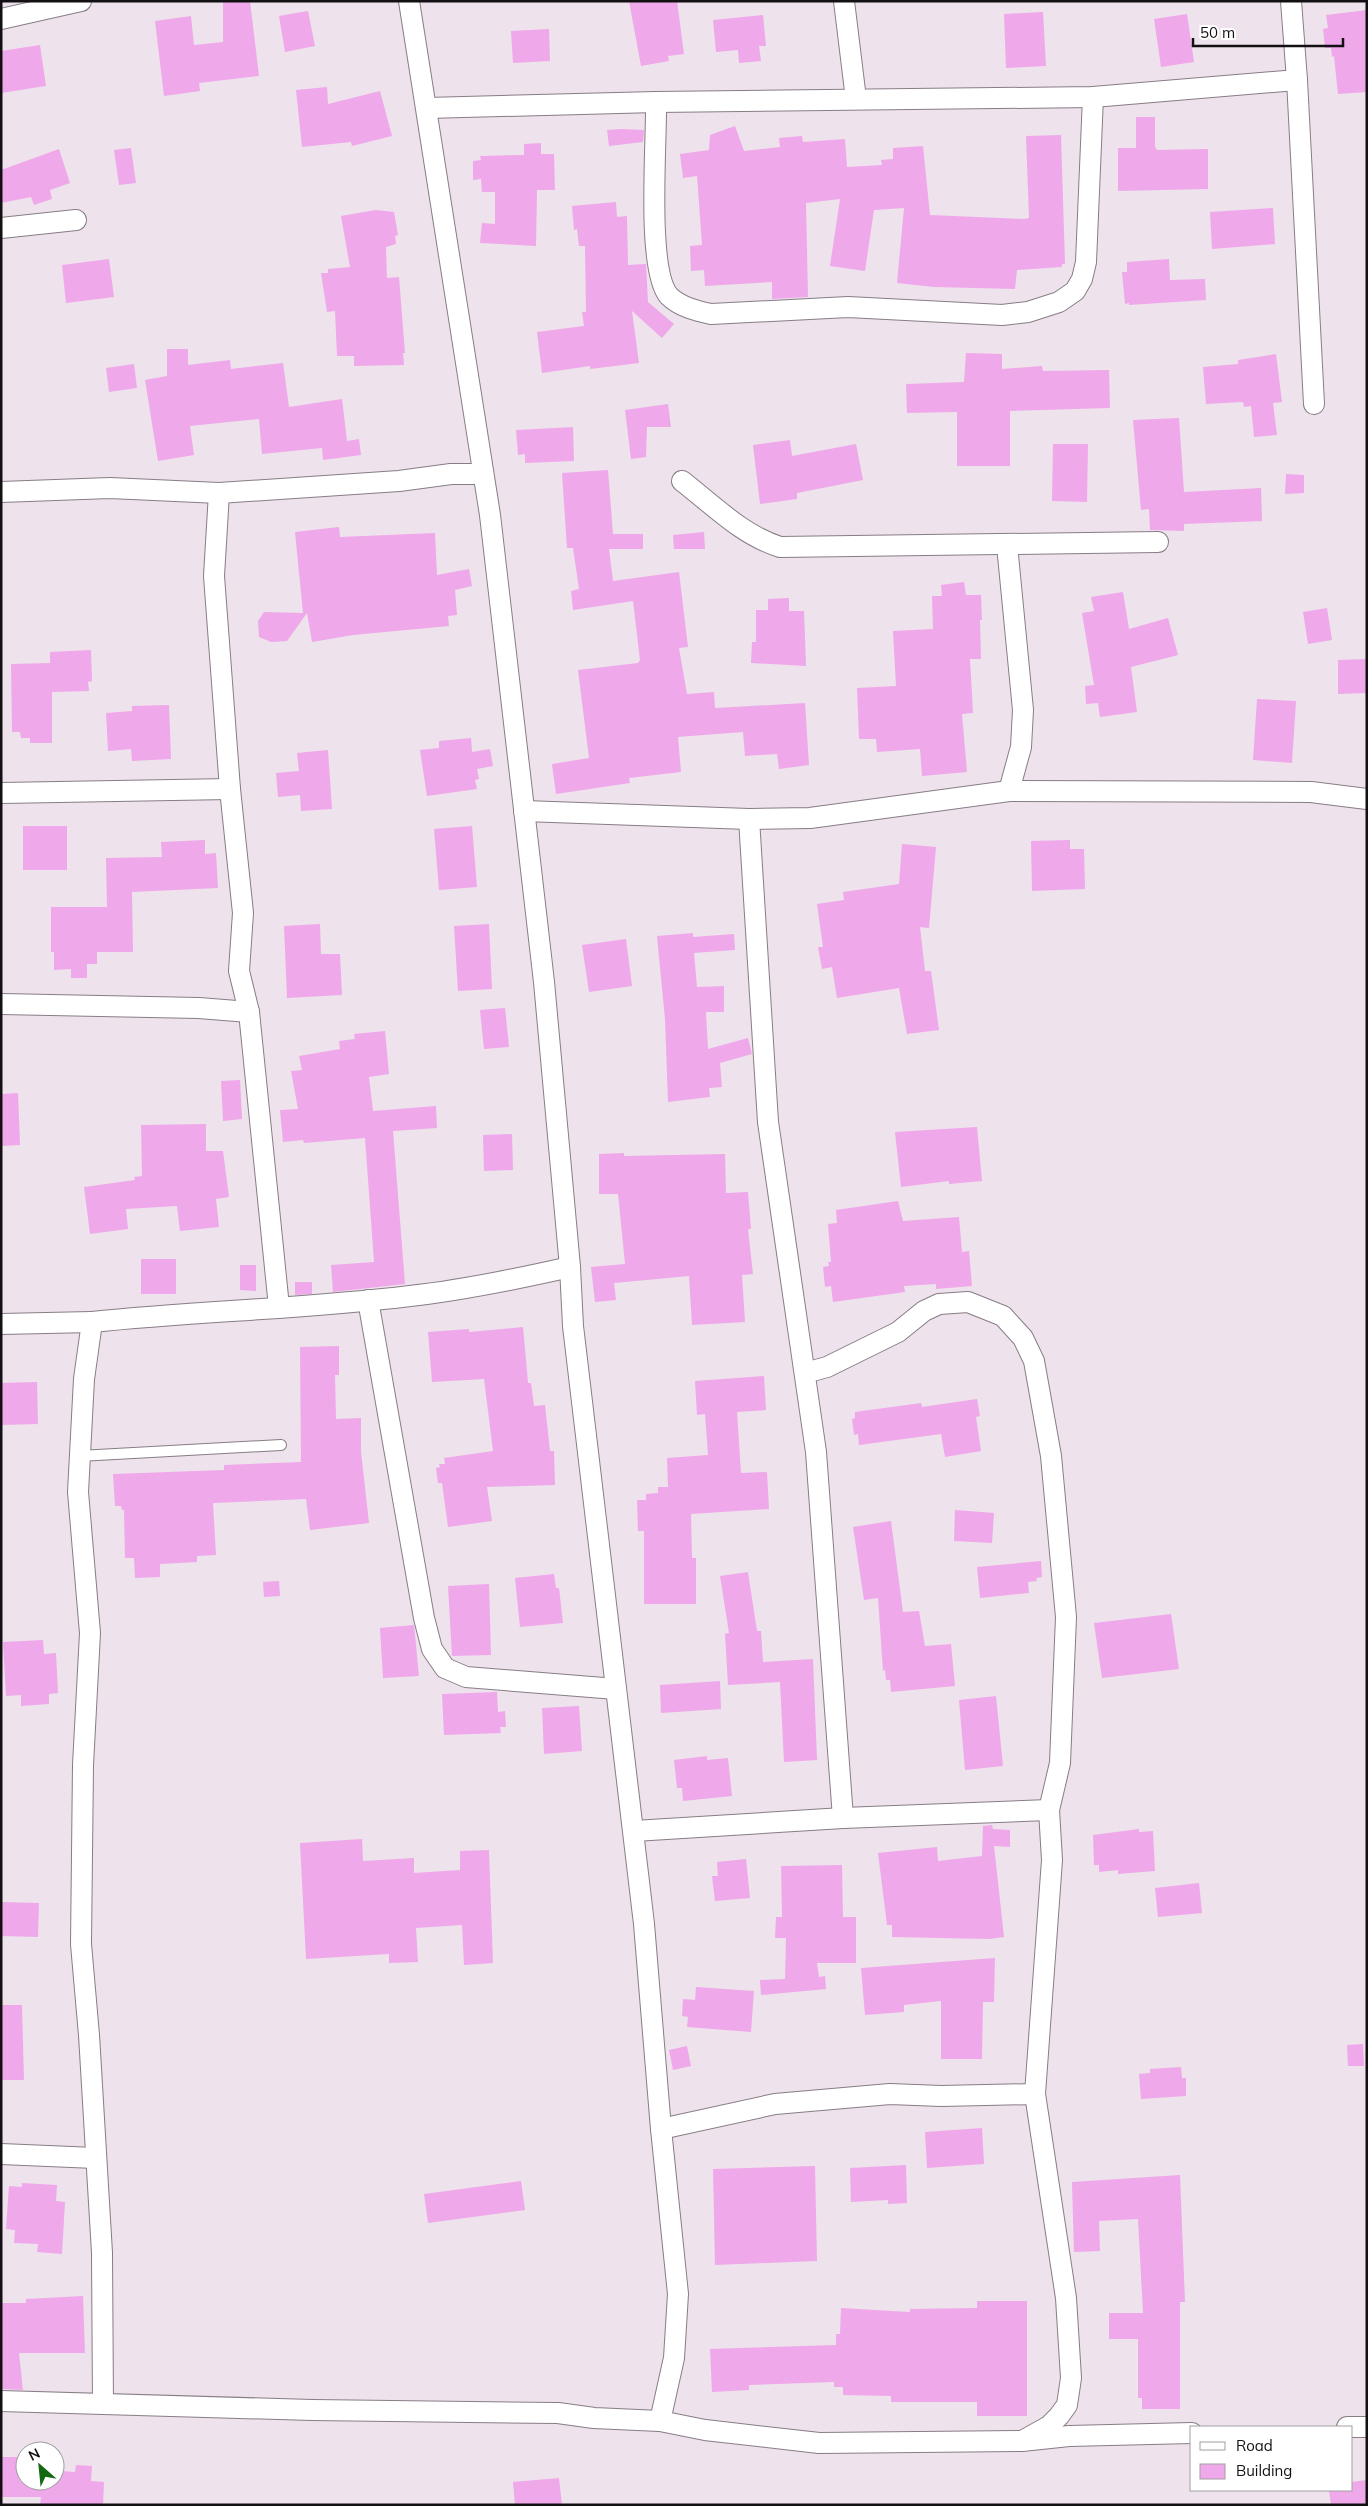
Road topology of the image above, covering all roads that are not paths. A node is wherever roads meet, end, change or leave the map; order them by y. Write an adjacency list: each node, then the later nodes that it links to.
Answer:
1 (80, 1): 5 (street)
2 (409, 1): 10 (street)
3 (844, 1): 8 (street)
4 (1291, 1): 6 (street)
5 (1, 19)
6 (1297, 80): 7 (street); 13 (street)
7 (1093, 96): 8 (street); 9 (street)
8 (856, 99): 9 (street)
9 (656, 102): 10 (street)
10 (427, 108): 14 (street)
11 (76, 220): 12 (street)
12 (1, 228)
13 (1314, 404)
14 (483, 474): 17 (street); 24 (street)
15 (682, 480): 19 (street)
16 (1, 492): 17 (street)
17 (219, 492): 20 (street)
18 (1158, 542): 19 (street)
19 (1007, 545): 21 (street)
20 (230, 790): 22 (street); 27 (street)
21 (1009, 791): 23 (street); 25 (street)
22 (1, 793)
23 (1367, 799)
24 (524, 811): 25 (street); 28 (street)
25 (748, 819): 33 (street)
26 (1, 1004): 27 (street)
27 (249, 1012): 30 (street)
28 (570, 1267): 29 (street); 36 (street)
29 (368, 1300): 30 (street); 36 (street)
30 (279, 1307): 31 (street)
31 (92, 1322): 32 (street); 35 (street)
32 (1, 1324)
33 (805, 1372): 37 (street); 38 (street)
34 (281, 1445): 35 (lane)
35 (79, 1456): 43 (street)
36 (616, 1689): 39 (street)
37 (1049, 1810): 38 (street); 40 (street)
38 (843, 1818): 39 (street)
39 (634, 1831): 41 (street)
40 (1035, 2094): 41 (street); 50 (street)
41 (661, 2129): 46 (street)
42 (1, 2154): 43 (street)
43 (95, 2158): 45 (street)
44 (1, 2401): 45 (street)
45 (104, 2404): 46 (street)
46 (660, 2421): 50 (street)
47 (1353, 2427): 48 (street)
48 (1367, 2427)
49 (1190, 2433): 50 (street)
50 (1022, 2441)

